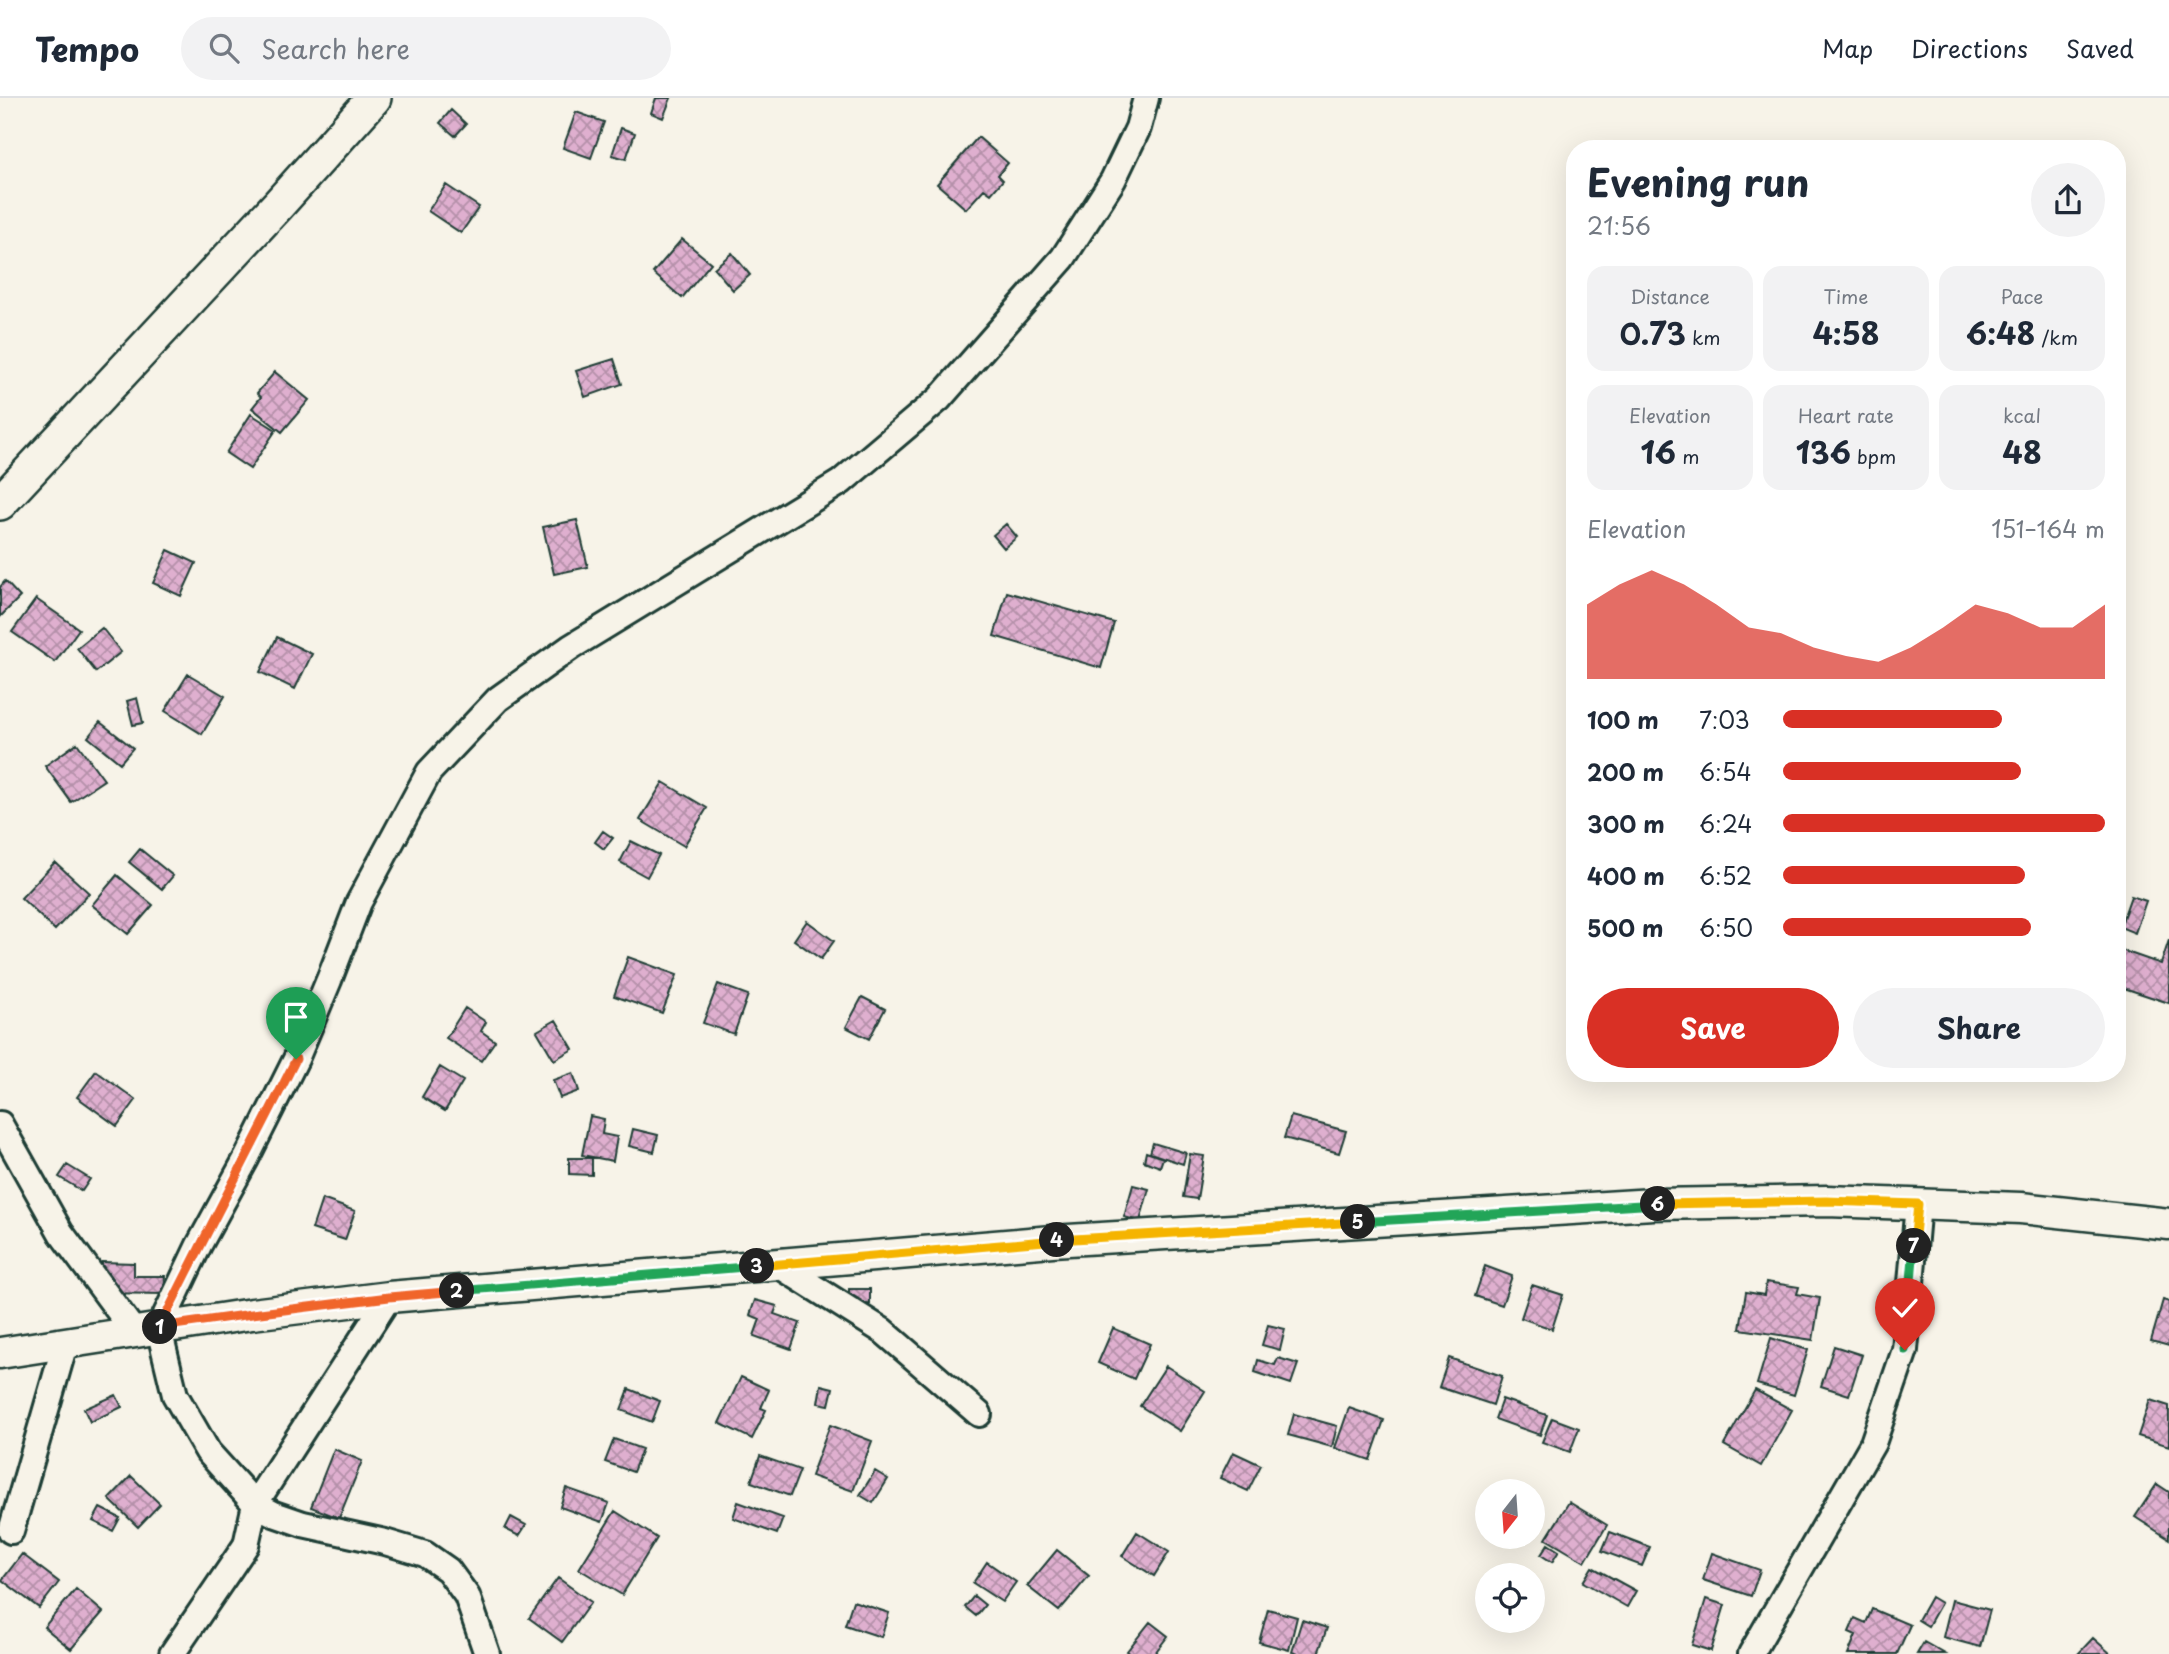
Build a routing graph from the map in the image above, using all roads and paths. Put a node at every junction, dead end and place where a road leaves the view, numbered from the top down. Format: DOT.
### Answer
graph roads {
  1 [pos="374,98"];
  2 [pos="1146,98"];
  3 [pos="0,503"];
  4 [pos="0,1124"];
  5 [pos="1918,1204"];
  6 [pos="2169,1224"];
  7 [pos="777,1264"];
  8 [pos="389,1297"];
  9 [pos="147,1331"];
  10 [pos="65,1344"];
  11 [pos="0,1353"];
  12 [pos="979,1414"];
  13 [pos="255,1504"];
  14 [pos="11,1531"];
  15 [pos="172,1654"];
  16 [pos="487,1654"];
  17 [pos="1751,1654"];
  1 -- 3 [label="main road"];
  2 -- 9 [label="street"];
  4 -- 9 [label="street"];
  5 -- 6 [label="street"];
  5 -- 7 [label="street"];
  5 -- 17 [label="street"];
  7 -- 8 [label="street"];
  7 -- 12 [label="street"];
  8 -- 9 [label="street"];
  8 -- 13 [label="street"];
  9 -- 10 [label="street"];
  9 -- 13 [label="street"];
  10 -- 11 [label="street"];
  10 -- 14 [label="street"];
  13 -- 15 [label="street"];
  13 -- 16 [label="street"];
}
